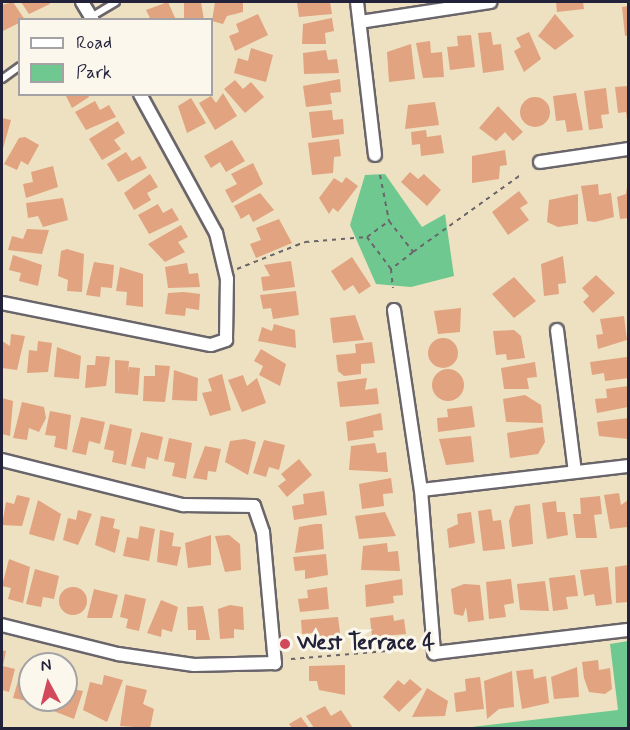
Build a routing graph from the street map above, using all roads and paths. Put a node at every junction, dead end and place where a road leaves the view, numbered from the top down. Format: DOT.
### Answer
graph roads {
  1 [pos="82,2"];
  2 [pos="117,2"];
  3 [pos="357,2"];
  4 [pos="490,2"];
  5 [pos="90,18"];
  6 [pos="93,18"];
  7 [pos="360,22"];
  8 [pos="18,67"];
  9 [pos="2,79"];
  10 [pos="141,96"];
  11 [pos="628,149"];
  12 [pos="375,155"];
  13 [pos="540,162"];
  14 [pos="522,174"];
  15 [pos="380,175"];
  16 [pos="389,221"];
  17 [pos="367,237"];
  18 [pos="413,252"];
  19 [pos="391,269"];
  20 [pos="234,271"];
  21 [pos="393,288"];
  22 [pos="2,303"];
  23 [pos="394,310"];
  24 [pos="557,330"];
  25 [pos="2,460"];
  26 [pos="628,466"];
  27 [pos="574,472"];
  28 [pos="421,490"];
  29 [pos="2,625"];
  30 [pos="628,630"];
  31 [pos="412,649"];
  32 [pos="291,659"];
  1 -- 5 [label="street"];
  2 -- 6 [label="lane"];
  3 -- 7 [label="street"];
  4 -- 7 [label="street"];
  7 -- 12 [label="street"];
  8 -- 9 [label="lane"];
  10 -- 22 [label="street"];
  11 -- 13 [label="street"];
  14 -- 18 [label="path"];
  15 -- 16 [label="path"];
  16 -- 17 [label="path"];
  16 -- 18 [label="path"];
  17 -- 19 [label="path"];
  17 -- 20 [label="path"];
  18 -- 19 [label="path"];
  19 -- 21 [label="path"];
  23 -- 28 [label="street"];
  24 -- 27 [label="street"];
  25 -- 29 [label="street"];
  26 -- 27 [label="street"];
  27 -- 28 [label="street"];
  28 -- 30 [label="street"];
  31 -- 32 [label="path"];
}
